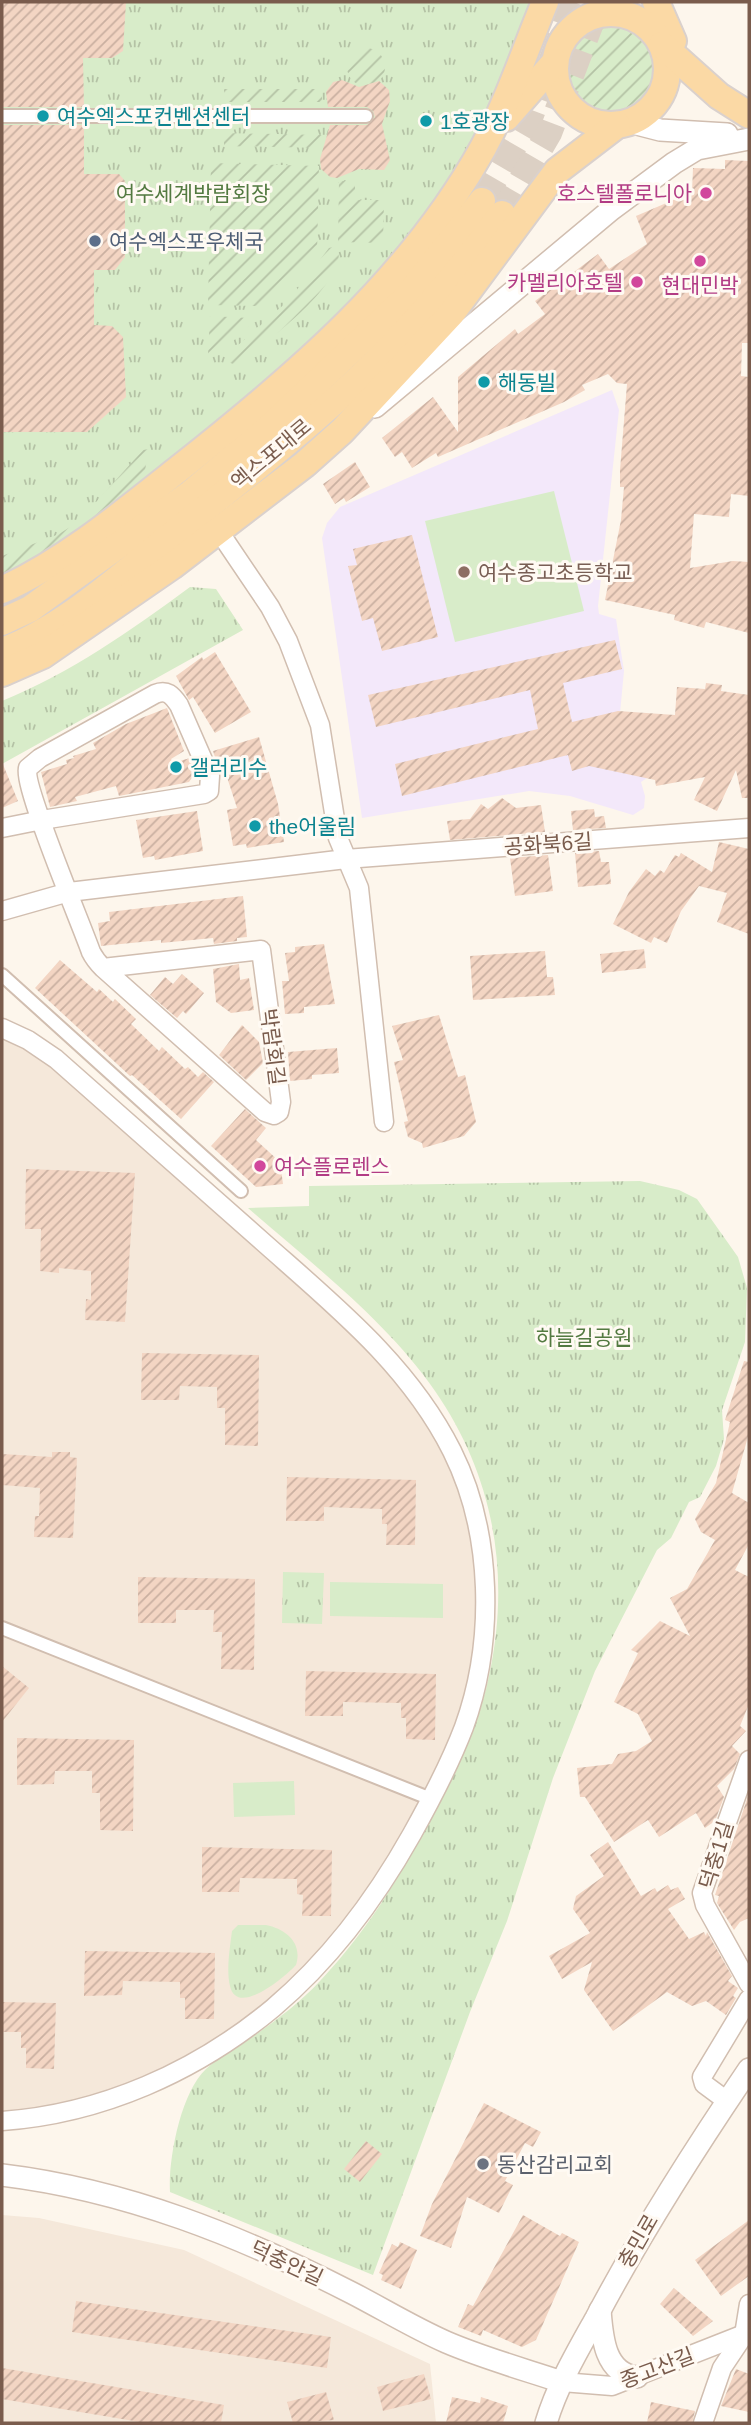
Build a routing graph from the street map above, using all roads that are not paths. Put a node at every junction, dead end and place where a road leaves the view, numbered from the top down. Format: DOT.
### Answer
graph roads {
  1 [pos="545,2"];
  2 [pos="560,2"];
  3 [pos="648,8"];
  4 [pos="662,45"];
  5 [pos="556,56"];
  6 [pos="696,74"];
  7 [pos="749,115"];
  8 [pos="2,116"];
  9 [pos="366,116"];
  10 [pos="623,124"];
  11 [pos="749,137"];
  12 [pos="484,146"];
  13 [pos="342,431"];
  14 [pos="218,530"];
  15 [pos="2,590"];
  16 [pos="2,622"];
  17 [pos="2,651"];
  18 [pos="2,673"];
  19 [pos="42,820"];
  20 [pos="2,828"];
  21 [pos="749,828"];
  22 [pos="346,859"];
  23 [pos="69,892"];
  24 [pos="2,911"];
  25 [pos="103,968"];
  26 [pos="2,975"];
  27 [pos="2,1028"];
  28 [pos="384,1122"];
  29 [pos="242,1191"];
  30 [pos="2,1628"];
  31 [pos="749,1760"];
  32 [pos="431,1799"];
  33 [pos="749,1984"];
  34 [pos="749,1999"];
  35 [pos="749,2069"];
  36 [pos="727,2101"];
  37 [pos="2,2121"];
  38 [pos="2,2175"];
  39 [pos="749,2304"];
  40 [pos="600,2310"];
  41 [pos="746,2333"];
  42 [pos="637,2377"];
  43 [pos="562,2382"];
  44 [pos="546,2423"];
  45 [pos="704,2423"];
  1 -- 12 [label="main road"];
  2 -- 5 [label="main road"];
  3 -- 4 [label="main road"];
  3 -- 5 [label="main road"];
  3 -- 6 [label="main road"];
  4 -- 6 [label="main road"];
  4 -- 10 [label="main road"];
  5 -- 10 [label="main road"];
  5 -- 12 [label="main road"];
  6 -- 7 [label="main road"];
  8 -- 9 [label="street"];
  10 -- 11 [label="street"];
  10 -- 13 [label="main road"];
  11 -- 13 [label="street"];
  12 -- 15 [label="main road"];
  13 -- 14 [label="main road"];
  14 -- 18 [label="main road"];
  14 -- 22 [label="street"];
  16 -- 17 [label="main road, 엑스포대로"];
  19 -- 19 [label="street, 박람회길"];
  19 -- 20 [label="street, 박람회길"];
  19 -- 23 [label="street, 박람회길"];
  21 -- 22 [label="street, 공화북6길"];
  22 -- 23 [label="street"];
  22 -- 28 [label="street"];
  23 -- 24 [label="street"];
  23 -- 25 [label="street, 박람회길"];
  25 -- 25 [label="street, 박람회길"];
  26 -- 29 [label="street"];
  27 -- 32 [label="street"];
  30 -- 32 [label="street"];
  31 -- 33 [label="street, 덕충1길"];
  32 -- 37 [label="street"];
  34 -- 36 [label="street"];
  35 -- 36 [label="street, 충민로"];
  36 -- 40 [label="street, 충민로"];
  38 -- 43 [label="street, 덕충안길"];
  39 -- 41 [label="street"];
  40 -- 42 [label="street"];
  40 -- 43 [label="street, 충민로"];
  41 -- 42 [label="street, 종고산길"];
  41 -- 45 [label="street"];
  42 -- 43 [label="street, 종고산길"];
  43 -- 44 [label="street, 충민로"];
}
